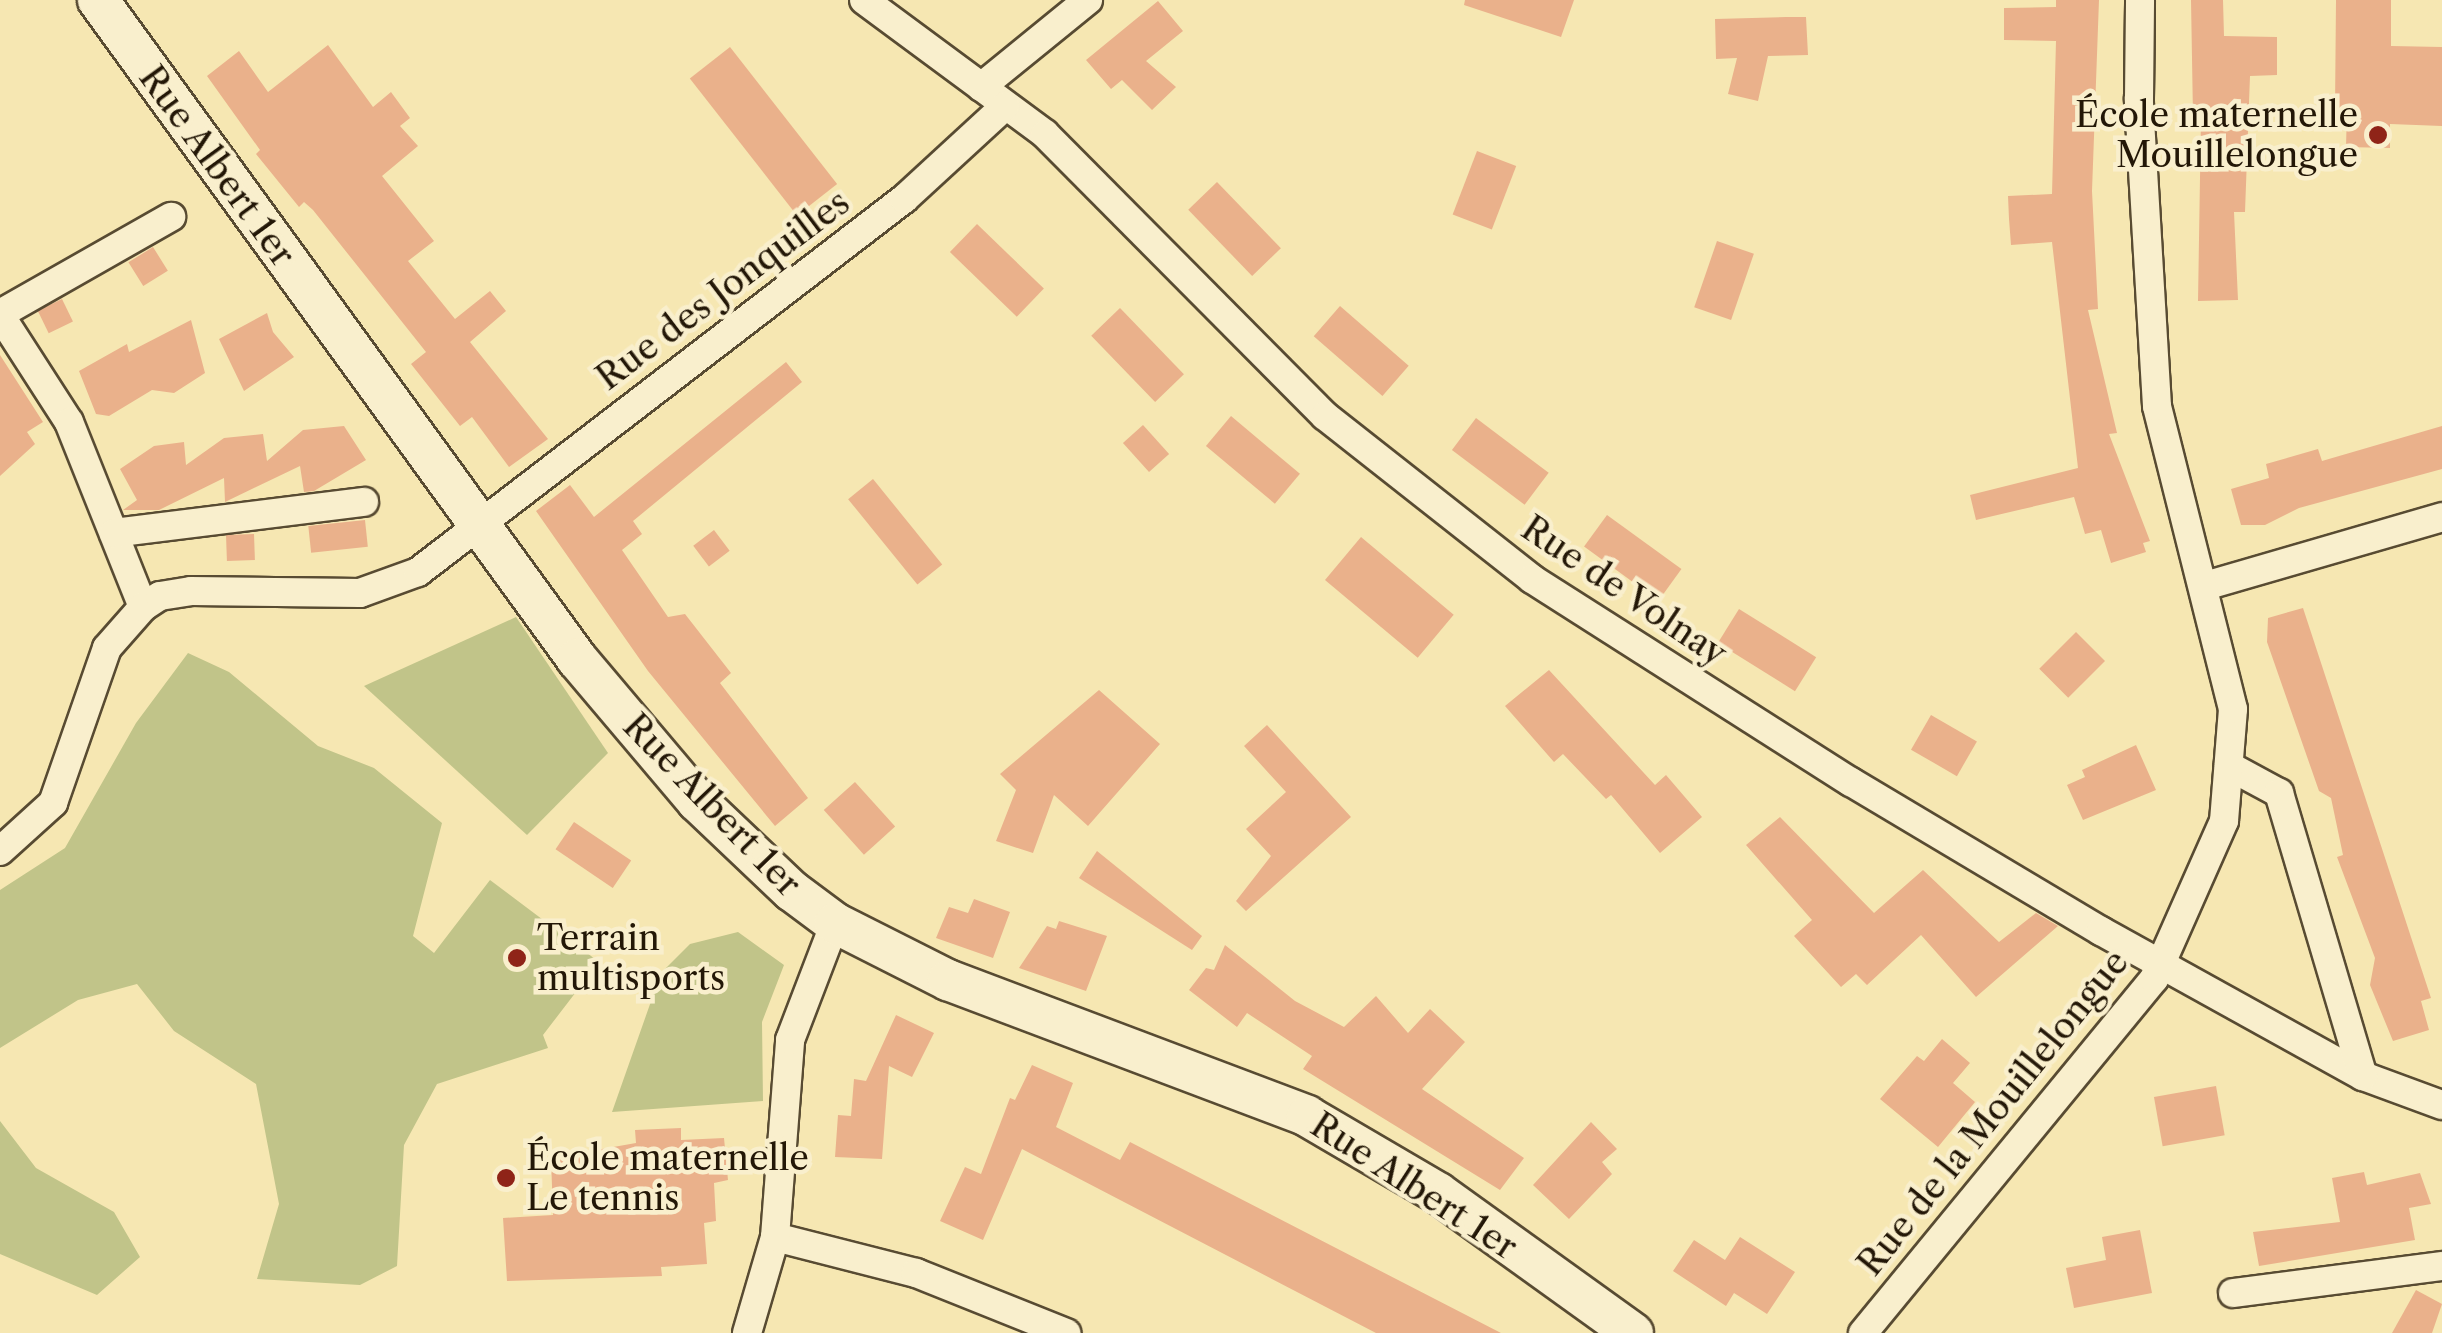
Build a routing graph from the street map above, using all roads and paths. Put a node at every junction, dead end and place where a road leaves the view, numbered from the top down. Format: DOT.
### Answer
graph roads {
  1 [pos="98,0"];
  2 [pos="1088,0"];
  3 [pos="2140,0"];
  4 [pos="870,2"];
  5 [pos="981,87"];
  6 [pos="1005,106"];
  7 [pos="171,217"];
  8 [pos="0,314"];
  9 [pos="364,502"];
  10 [pos="2442,517"];
  11 [pos="477,524"];
  12 [pos="114,533"];
  13 [pos="2205,586"];
  14 [pos="143,608"];
  15 [pos="2228,766"];
  16 [pos="0,851"];
  17 [pos="835,922"];
  18 [pos="2162,964"];
  19 [pos="2363,1076"];
  20 [pos="2442,1106"];
  21 [pos="775,1237"];
  22 [pos="2442,1266"];
  23 [pos="2233,1293"];
  24 [pos="747,1333"];
  25 [pos="1066,1333"];
  26 [pos="1633,1333"];
  27 [pos="1862,1333"];
  1 -- 11 [label="main road, Rue Albert 1er"];
  2 -- 5 [label="street"];
  3 -- 13 [label="street, Rue de la Mouillelongue"];
  4 -- 5 [label="street, Rue de Volnay"];
  5 -- 6 [label="street, Rue de Volnay"];
  6 -- 11 [label="street, Rue des Jonquilles"];
  6 -- 18 [label="street, Rue de Volnay"];
  7 -- 8 [label="street"];
  8 -- 12 [label="street"];
  9 -- 12 [label="street"];
  10 -- 13 [label="street"];
  11 -- 14 [label="street, Rue des Jonquilles"];
  11 -- 17 [label="main road, Rue Albert 1er"];
  12 -- 14 [label="street"];
  13 -- 15 [label="street, Rue de la Mouillelongue"];
  14 -- 16 [label="street"];
  15 -- 18 [label="street, Rue de la Mouillelongue"];
  15 -- 19 [label="street"];
  17 -- 21 [label="street"];
  17 -- 26 [label="main road, Rue Albert 1er"];
  18 -- 19 [label="street, Rue de Volnay"];
  18 -- 27 [label="street, Rue de la Mouillelongue"];
  19 -- 20 [label="street, Rue de Volnay"];
  21 -- 24 [label="street"];
  21 -- 25 [label="street"];
  22 -- 23 [label="street"];
}
